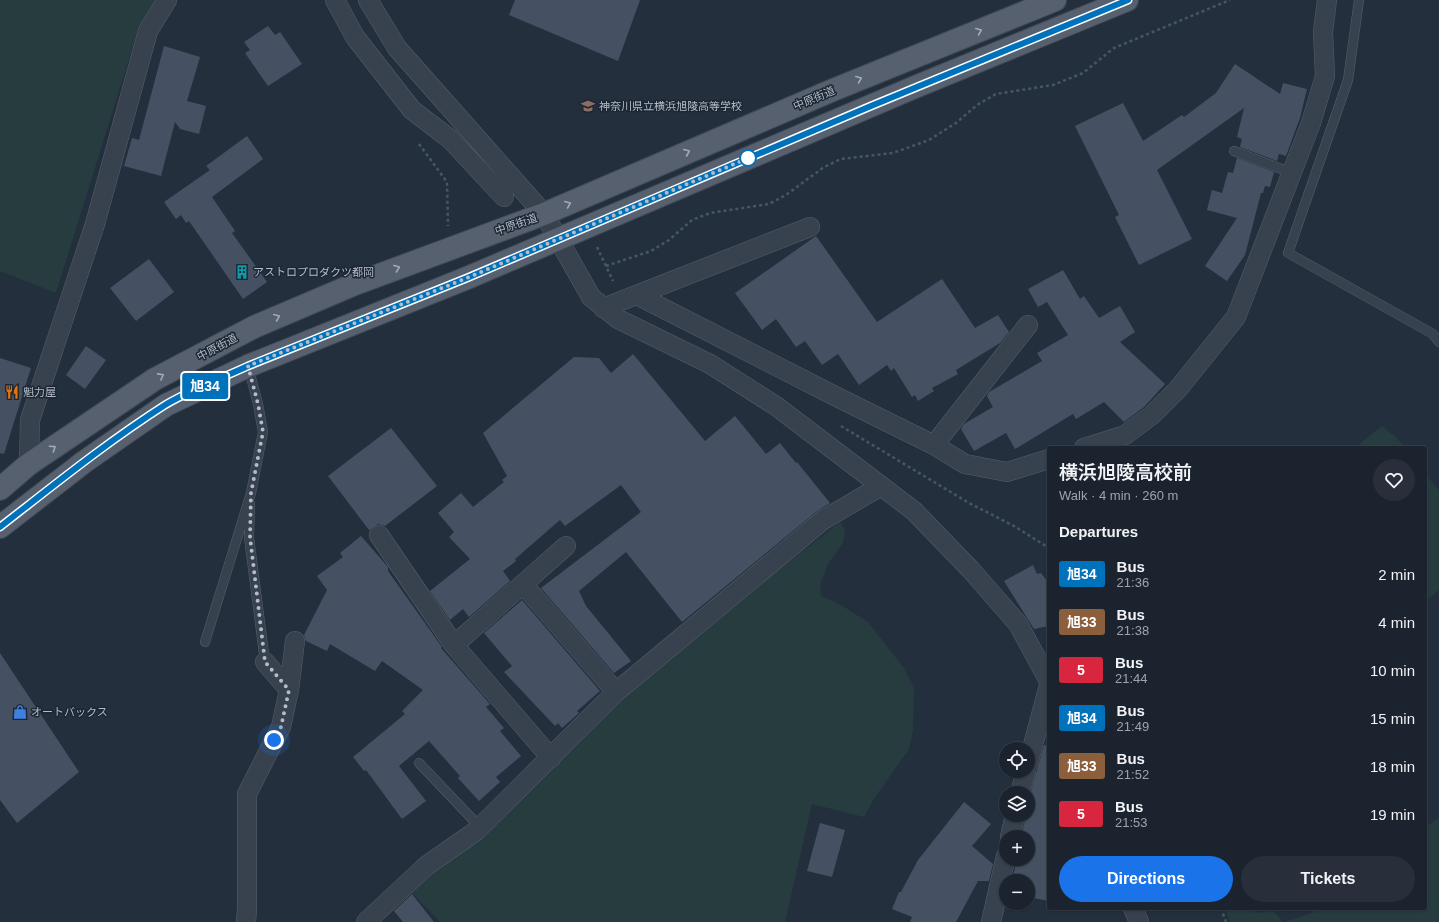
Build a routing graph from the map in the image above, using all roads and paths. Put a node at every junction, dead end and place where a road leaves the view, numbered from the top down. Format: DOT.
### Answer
graph roads {
  1 [pos="167,0"];
  2 [pos="335,0"];
  3 [pos="368,0"];
  4 [pos="1055,0"];
  5 [pos="1128,0"];
  6 [pos="1230,0"];
  7 [pos="1327,0"];
  8 [pos="1359,0"];
  9 [pos="1234,151"];
  10 [pos="1292,173"];
  11 [pos="504,197"];
  12 [pos="544,214"];
  13 [pos="588,226"];
  14 [pos="810,227"];
  15 [pos="551,242"];
  16 [pos="606,266"];
  17 [pos="630,298"];
  18 [pos="603,308"];
  19 [pos="1028,325"];
  20 [pos="1439,342"];
  21 [pos="248,366"];
  22 [pos="934,445"];
  23 [pos="1090,446"];
  24 [pos="1047,460"];
  25 [pos="29,464"];
  26 [pos="881,486"];
  27 [pos="0,489"];
  28 [pos="251,493"];
  29 [pos="0,527"];
  30 [pos="379,535"];
  31 [pos="566,546"];
  32 [pos="523,584"];
  33 [pos="295,641"];
  34 [pos="205,642"];
  35 [pos="454,645"];
  36 [pos="265,662"];
  37 [pos="1047,677"];
  38 [pos="289,690"];
  39 [pos="616,692"];
  40 [pos="1047,693"];
  41 [pos="1034,742"];
  42 [pos="551,758"];
  43 [pos="419,763"];
  44 [pos="480,827"];
  45 [pos="1004,866"];
  46 [pos="1134,910"];
  47 [pos="1222,910"];
  48 [pos="246,922"];
  49 [pos="366,922"];
  50 [pos="991,922"];
  51 [pos="1139,922"];
  52 [pos="1226,922"];
  1 -- 25 [label="street"];
  2 -- 11 [label="street"];
  3 -- 12 [label="street"];
  12 -- 4 [label="main road, 中原街道, one-way"];
  5 -- 13 [label="main road"];
  6 -- 16 [label="path"];
  7 -- 10 [label="street"];
  8 -- 20 [label="lane"];
  9 -- 10 [label="lane"];
  10 -- 23 [label="street"];
  12 -- 15 [label="street"];
  25 -- 12 [label="main road, 中原街道, one-way"];
  13 -- 15 [label="main road"];
  13 -- 16 [label="path"];
  14 -- 17 [label="street"];
  15 -- 18 [label="street"];
  15 -- 21 [label="main road"];
  16 -- 17 [label="path"];
  17 -- 18 [label="street"];
  17 -- 22 [label="street"];
  18 -- 26 [label="street"];
  19 -- 22 [label="street"];
  21 -- 28 [label="lane"];
  21 -- 29 [label="main road"];
  22 -- 24 [label="street"];
  25 -- 27 [label="main road, 中原街道"];
  26 -- 37 [label="street"];
  26 -- 39 [label="street"];
  28 -- 34 [label="lane"];
  28 -- 36 [label="lane"];
  30 -- 35 [label="street"];
  31 -- 32 [label="street"];
  32 -- 35 [label="street"];
  32 -- 39 [label="street"];
  33 -- 38 [label="street"];
  35 -- 42 [label="street"];
  36 -- 38 [label="street"];
  38 -- 48 [label="street"];
  39 -- 42 [label="street"];
  40 -- 41 [label="street"];
  42 -- 44 [label="street"];
  43 -- 44 [label="lane"];
  44 -- 49 [label="street"];
  45 -- 50 [label="street"];
  46 -- 51 [label="street"];
  47 -- 52 [label="path"];
}
